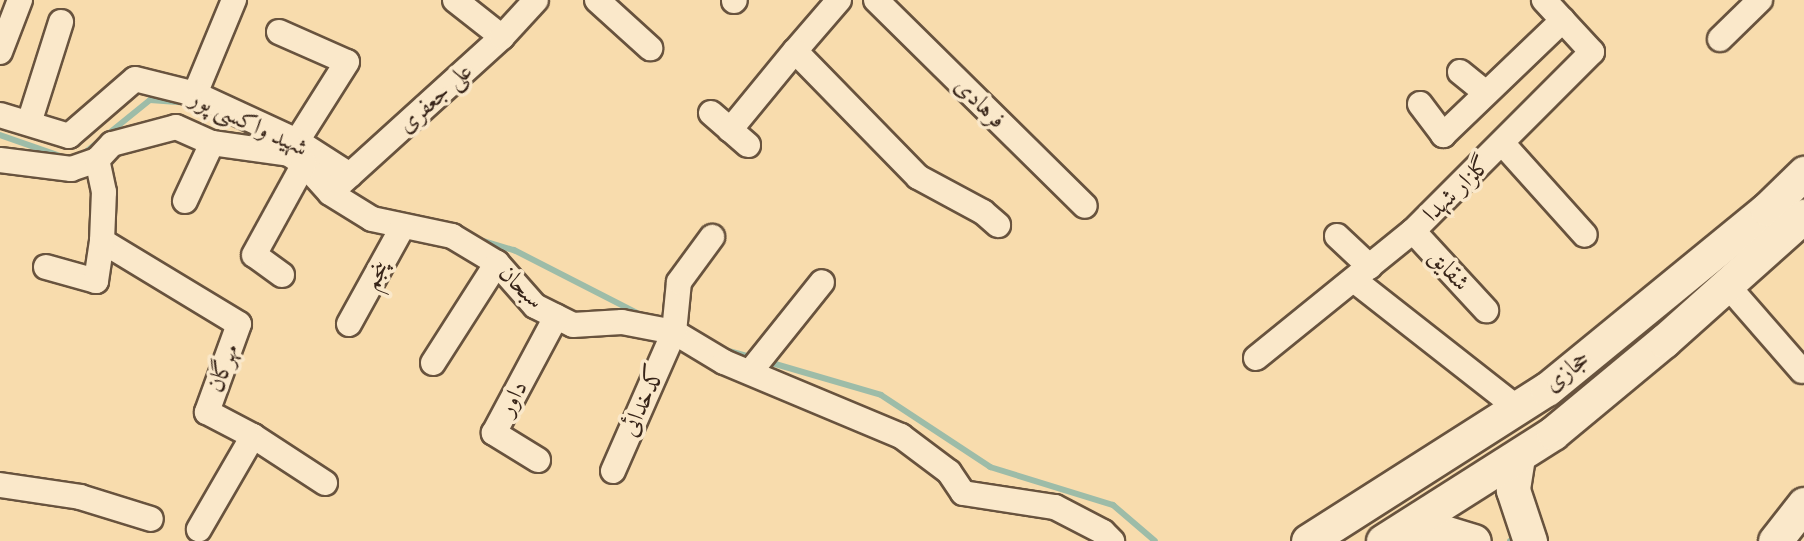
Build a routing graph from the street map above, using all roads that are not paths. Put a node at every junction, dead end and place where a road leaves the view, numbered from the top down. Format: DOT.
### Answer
graph roads {
  1 [pos="20,0"];
  2 [pos="234,0"];
  3 [pos="455,0"];
  4 [pos="536,0"];
  5 [pos="597,0"];
  6 [pos="839,0"];
  7 [pos="876,0"];
  8 [pos="1544,0"];
  9 [pos="1760,0"];
  10 [pos="1563,20"];
  11 [pos="61,22"];
  12 [pos="279,32"];
  13 [pos="502,37"];
  14 [pos="1720,39"];
  15 [pos="650,48"];
  16 [pos="795,51"];
  17 [pos="0,52"];
  18 [pos="1460,72"];
  19 [pos="1486,93"];
  20 [pos="195,94"];
  21 [pos="1420,104"];
  22 [pos="711,113"];
  23 [pos="0,115"];
  24 [pos="29,123"];
  25 [pos="212,144"];
  26 [pos="1503,144"];
  27 [pos="301,153"];
  28 [pos="0,160"];
  29 [pos="97,160"];
  30 [pos="1804,173"];
  31 [pos="350,175"];
  32 [pos="330,193"];
  33 [pos="185,201"];
  34 [pos="1085,206"];
  35 [pos="1802,221"];
  36 [pos="998,225"];
  37 [pos="404,226"];
  38 [pos="1413,231"];
  39 [pos="1585,235"];
  40 [pos="1337,236"];
  41 [pos="712,237"];
  42 [pos="102,241"];
  43 [pos="497,263"];
  44 [pos="46,267"];
  45 [pos="1362,274"];
  46 [pos="282,275"];
  47 [pos="822,282"];
  48 [pos="1727,285"];
  49 [pos="1486,310"];
  50 [pos="556,317"];
  51 [pos="349,324"];
  52 [pos="674,332"];
  53 [pos="1256,358"];
  54 [pos="433,363"];
  55 [pos="1802,371"];
  56 [pos="750,373"];
  57 [pos="1516,407"];
  58 [pos="253,436"];
  59 [pos="1518,457"];
  60 [pos="538,460"];
  61 [pos="613,471"];
  62 [pos="325,484"];
  63 [pos="0,485"];
  64 [pos="1804,504"];
  65 [pos="151,519"];
  66 [pos="199,529"];
  67 [pos="1389,538"];
  68 [pos="1112,541"];
  69 [pos="1308,541"];
  70 [pos="1474,541"];
  71 [pos="1530,541"];
  72 [pos="1775,541"];
  1 -- 17 [label="street"];
  2 -- 20 [label="street"];
  3 -- 13 [label="street"];
  4 -- 13 [label="street, علی جعفری"];
  5 -- 15 [label="street"];
  6 -- 16 [label="street"];
  7 -- 34 [label="street, فرهادی"];
  8 -- 10 [label="street, گلزار شهدا"];
  9 -- 14 [label="street"];
  10 -- 19 [label="street"];
  10 -- 26 [label="street, گلزار شهدا"];
  11 -- 24 [label="street"];
  12 -- 27 [label="street"];
  13 -- 31 [label="street, علی جعفری"];
  16 -- 22 [label="street"];
  16 -- 36 [label="street"];
  18 -- 19 [label="street"];
  19 -- 21 [label="street"];
  20 -- 24 [label="street, شهید واکسی پور"];
  20 -- 27 [label="street, شهید واکسی پور"];
  23 -- 24 [label="street, شهید واکسی پور"];
  25 -- 27 [label="street, سبحان"];
  25 -- 29 [label="street, سبحان"];
  25 -- 33 [label="street"];
  26 -- 38 [label="street, گلزار شهدا"];
  26 -- 39 [label="street"];
  27 -- 31 [label="street, شهید واکسی پور"];
  27 -- 32 [label="street, سبحان"];
  27 -- 46 [label="street"];
  28 -- 29 [label="street, سبحان"];
  29 -- 42 [label="street"];
  30 -- 57 [label="main road, حجازی"];
  31 -- 32 [label="street, علی جعفری"];
  32 -- 37 [label="street, سبحان"];
  35 -- 48 [label="main road, حجازی"];
  37 -- 43 [label="street, سبحان"];
  37 -- 51 [label="street, پنجم"];
  38 -- 45 [label="street, گلزار شهدا"];
  38 -- 49 [label="street, شقایق"];
  40 -- 45 [label="street"];
  41 -- 52 [label="street, کدخدائی"];
  42 -- 44 [label="street"];
  42 -- 58 [label="street, مهرگان"];
  43 -- 50 [label="street, سبحان"];
  43 -- 54 [label="street"];
  45 -- 53 [label="street, گلزار شهدا"];
  45 -- 57 [label="street"];
  47 -- 56 [label="street"];
  48 -- 55 [label="street"];
  48 -- 59 [label="main road, حجازی"];
  50 -- 52 [label="street, سبحان"];
  50 -- 60 [label="street, داور"];
  52 -- 56 [label="street, سبحان"];
  52 -- 61 [label="street, کدخدائی"];
  56 -- 68 [label="street, سبحان"];
  57 -- 69 [label="main road, حجازی"];
  58 -- 62 [label="street"];
  58 -- 66 [label="street"];
  59 -- 67 [label="main road, حجازی"];
  59 -- 71 [label="main road"];
  63 -- 65 [label="street"];
  64 -- 72 [label="main road"];
  67 -- 70 [label="main road"];
}
